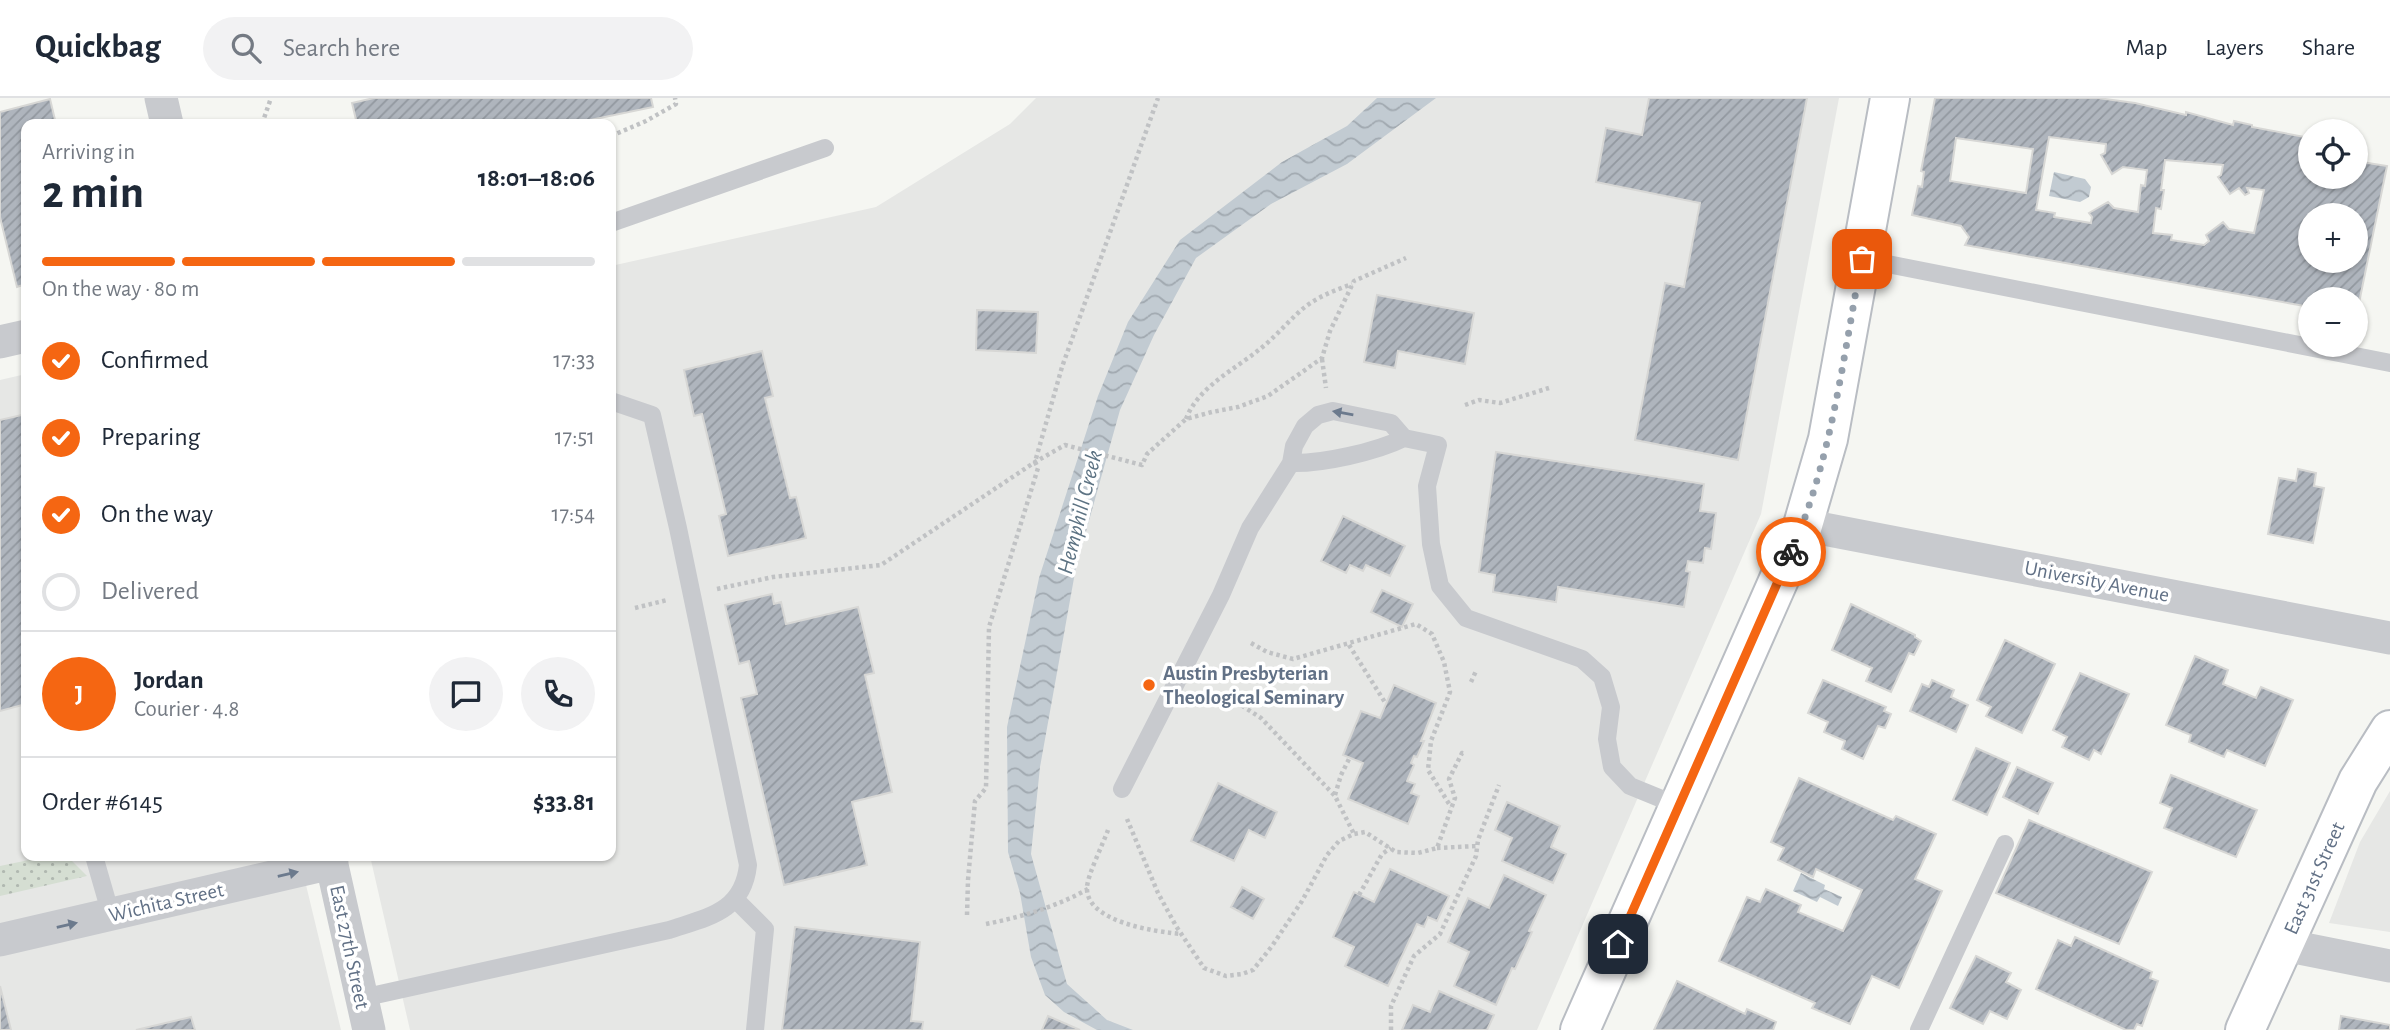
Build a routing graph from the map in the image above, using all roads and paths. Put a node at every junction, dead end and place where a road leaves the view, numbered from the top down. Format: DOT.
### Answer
graph roads {
  1 [pos="161,98"];
  2 [pos="271,98"];
  3 [pos="675,98"];
  4 [pos="1158,98"];
  5 [pos="1890,98"];
  6 [pos="166,119"];
  7 [pos="264,119"];
  8 [pos="616,134"];
  9 [pos="825,148"];
  10 [pos="616,221"];
  11 [pos="1406,258"];
  12 [pos="1862,259"];
  13 [pos="1353,284"];
  14 [pos="21,337"];
  15 [pos="0,342"];
  16 [pos="2390,363"];
  17 [pos="1549,388"];
  18 [pos="616,403"];
  19 [pos="1465,405"];
  20 [pos="1186,419"];
  21 [pos="1404,438"];
  22 [pos="1035,462"];
  23 [pos="1290,463"];
  24 [pos="1803,525"];
  25 [pos="708,591"];
  26 [pos="2390,637"];
  27 [pos="1251,643"];
  28 [pos="1349,645"];
  29 [pos="1476,671"];
  30 [pos="1471,682"];
  31 [pos="1224,694"];
  32 [pos="1386,704"];
  33 [pos="2390,730"];
  34 [pos="1466,754"];
  35 [pos="1350,757"];
  36 [pos="1499,785"];
  37 [pos="1122,789"];
  38 [pos="1335,796"];
  39 [pos="1679,806"];
  40 [pos="1451,807"];
  41 [pos="1127,819"];
  42 [pos="1108,830"];
  43 [pos="1354,834"];
  44 [pos="2005,844"];
  45 [pos="1477,846"];
  46 [pos="1391,848"];
  47 [pos="1437,848"];
  48 [pos="95,861"];
  49 [pos="323,861"];
  50 [pos="331,861"];
  51 [pos="1088,889"];
  52 [pos="1359,895"];
  53 [pos="736,900"];
  54 [pos="111,915"];
  55 [pos="967,915"];
  56 [pos="986,923"];
  57 [pos="1182,934"];
  58 [pos="0,940"];
  59 [pos="2284,945"];
  60 [pos="2390,966"];
  61 [pos="362,998"];
  62 [pos="369,1030"];
  63 [pos="755,1030"];
  64 [pos="1391,1030"];
  65 [pos="1580,1030"];
  66 [pos="1919,1030"];
  67 [pos="2245,1030"];
  1 -- 6 [label="street"];
  2 -- 7 [label="path"];
  3 -- 8 [label="path"];
  4 -- 22 [label="path"];
  5 -- 12 [label="street"];
  9 -- 10 [label="lane"];
  11 -- 13 [label="path"];
  12 -- 16 [label="lane"];
  12 -- 24 [label="street"];
  13 -- 20 [label="path"];
  13 -- 20 [label="path"];
  14 -- 15 [label="street"];
  17 -- 19 [label="path"];
  18 -- 53 [label="lane"];
  20 -- 22 [label="path"];
  21 -- 23 [label="lane"];
  21 -- 23 [label="lane, one-way"];
  21 -- 39 [label="lane"];
  22 -- 25 [label="path"];
  22 -- 55 [label="path"];
  23 -- 37 [label="lane"];
  24 -- 26 [label="street, University Avenue"];
  24 -- 39 [label="street"];
  27 -- 28 [label="path"];
  28 -- 32 [label="path"];
  28 -- 40 [label="path"];
  29 -- 30 [label="path"];
  31 -- 38 [label="path"];
  33 -- 59 [label="street, East 31st Street"];
  34 -- 40 [label="path"];
  35 -- 38 [label="path"];
  36 -- 45 [label="path"];
  38 -- 43 [label="path"];
  39 -- 65 [label="street"];
  40 -- 47 [label="path"];
  41 -- 57 [label="path"];
  42 -- 51 [label="path"];
  43 -- 46 [label="path"];
  43 -- 57 [label="path"];
  44 -- 66 [label="lane"];
  45 -- 47 [label="path"];
  45 -- 64 [label="path"];
  46 -- 47 [label="path"];
  46 -- 52 [label="path"];
  48 -- 54 [label="lane"];
  54 -- 49 [label="street, Wichita Street, one-way"];
  50 -- 61 [label="street, East 27th Street"];
  51 -- 56 [label="path"];
  51 -- 57 [label="path"];
  53 -- 61 [label="lane"];
  53 -- 63 [label="lane"];
  58 -- 54 [label="street, Wichita Street, one-way"];
  59 -- 60 [label="street"];
  59 -- 67 [label="street, East 31st Street"];
  61 -- 62 [label="street, East 27th Street"];
}
